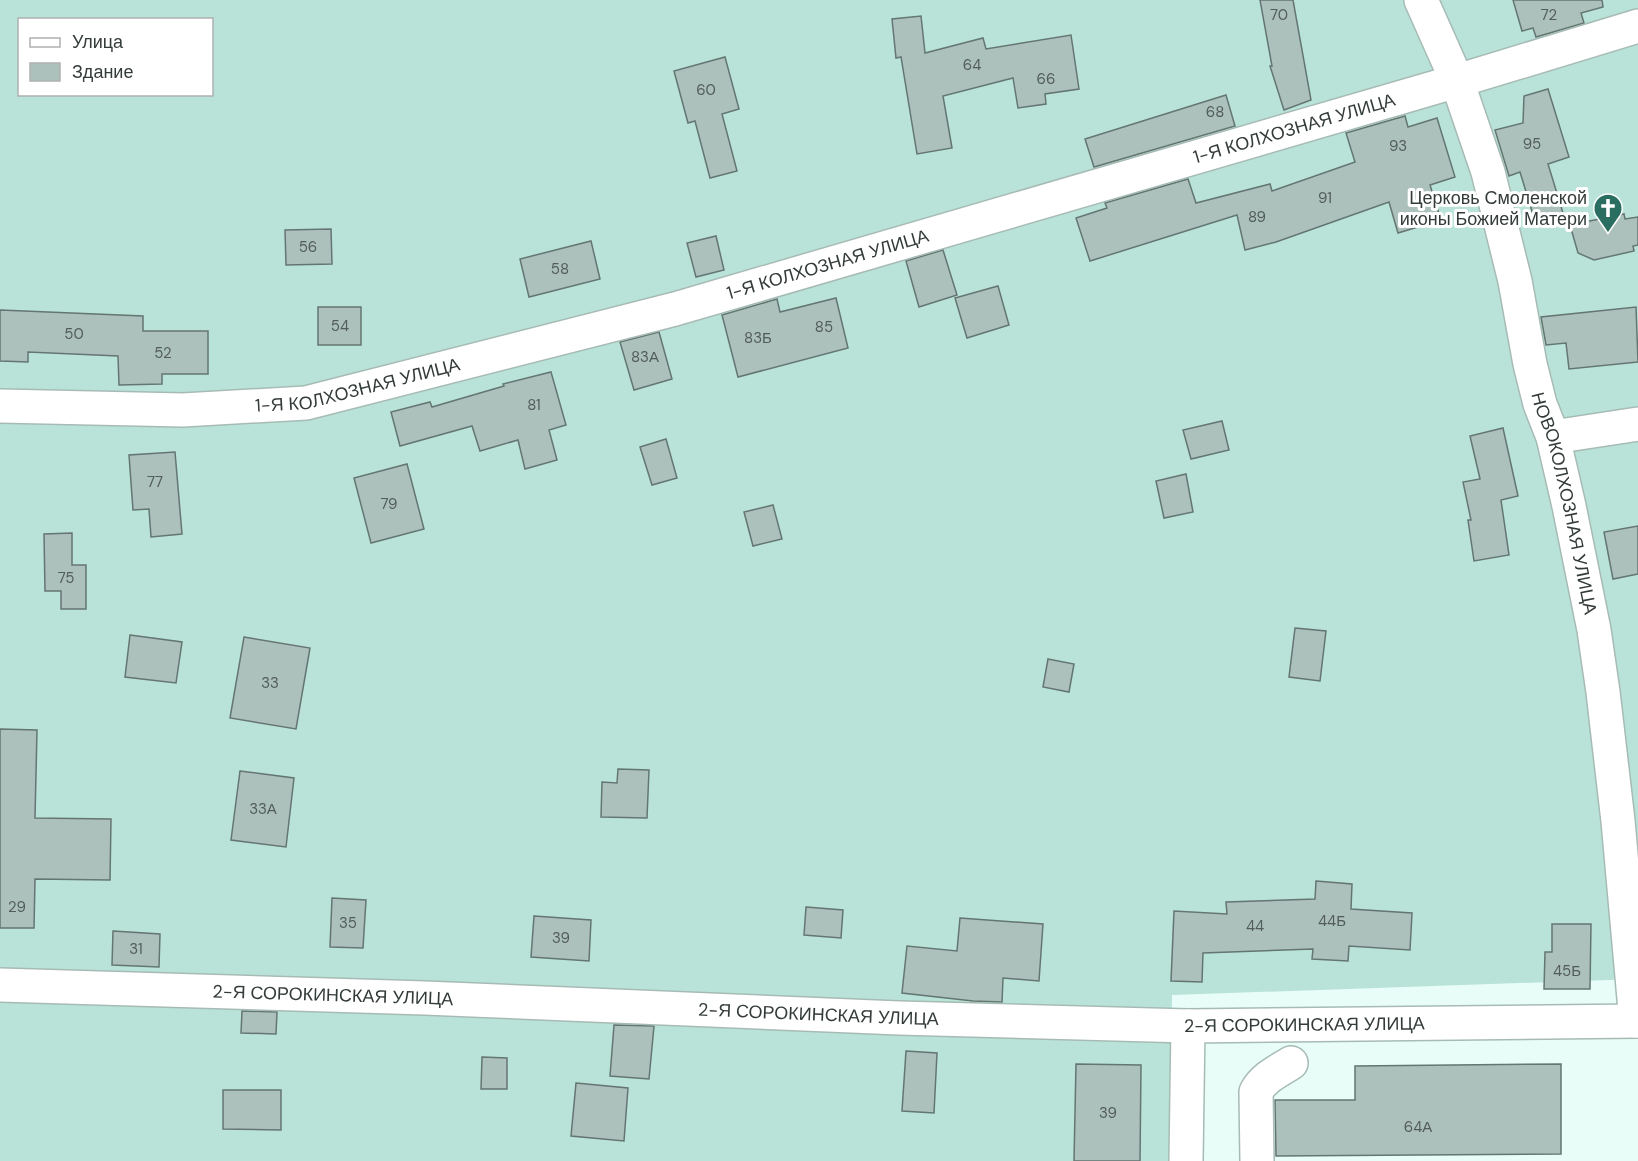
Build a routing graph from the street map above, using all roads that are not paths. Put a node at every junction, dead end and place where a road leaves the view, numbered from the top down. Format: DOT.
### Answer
graph roads {
  1 [pos="1421,0"];
  2 [pos="1638,26"];
  3 [pos="1457,81"];
  4 [pos="0,406"];
  5 [pos="1638,424"];
  6 [pos="1553,437"];
  7 [pos="0,985"];
  8 [pos="1637,1021"];
  9 [pos="1188,1026"];
  10 [pos="1291,1063"];
  11 [pos="1186,1161"];
  12 [pos="1257,1161"];
  1 -- 3 [label="street, НОВОКОЛХОЗНАЯ УЛИЦА"];
  2 -- 3 [label="street, 1-Я КОЛХОЗНАЯ УЛИЦА"];
  3 -- 4 [label="street, 1-Я КОЛХОЗНАЯ УЛИЦА"];
  3 -- 6 [label="street, НОВОКОЛХОЗНАЯ УЛИЦА"];
  5 -- 6 [label="street"];
  6 -- 8 [label="street, НОВОКОЛХОЗНАЯ УЛИЦА"];
  7 -- 9 [label="street, 2-Я СОРОКИНСКАЯ УЛИЦА"];
  8 -- 9 [label="street, 2-Я СОРОКИНСКАЯ УЛИЦА"];
  9 -- 11 [label="street"];
  10 -- 12 [label="street"];
}
